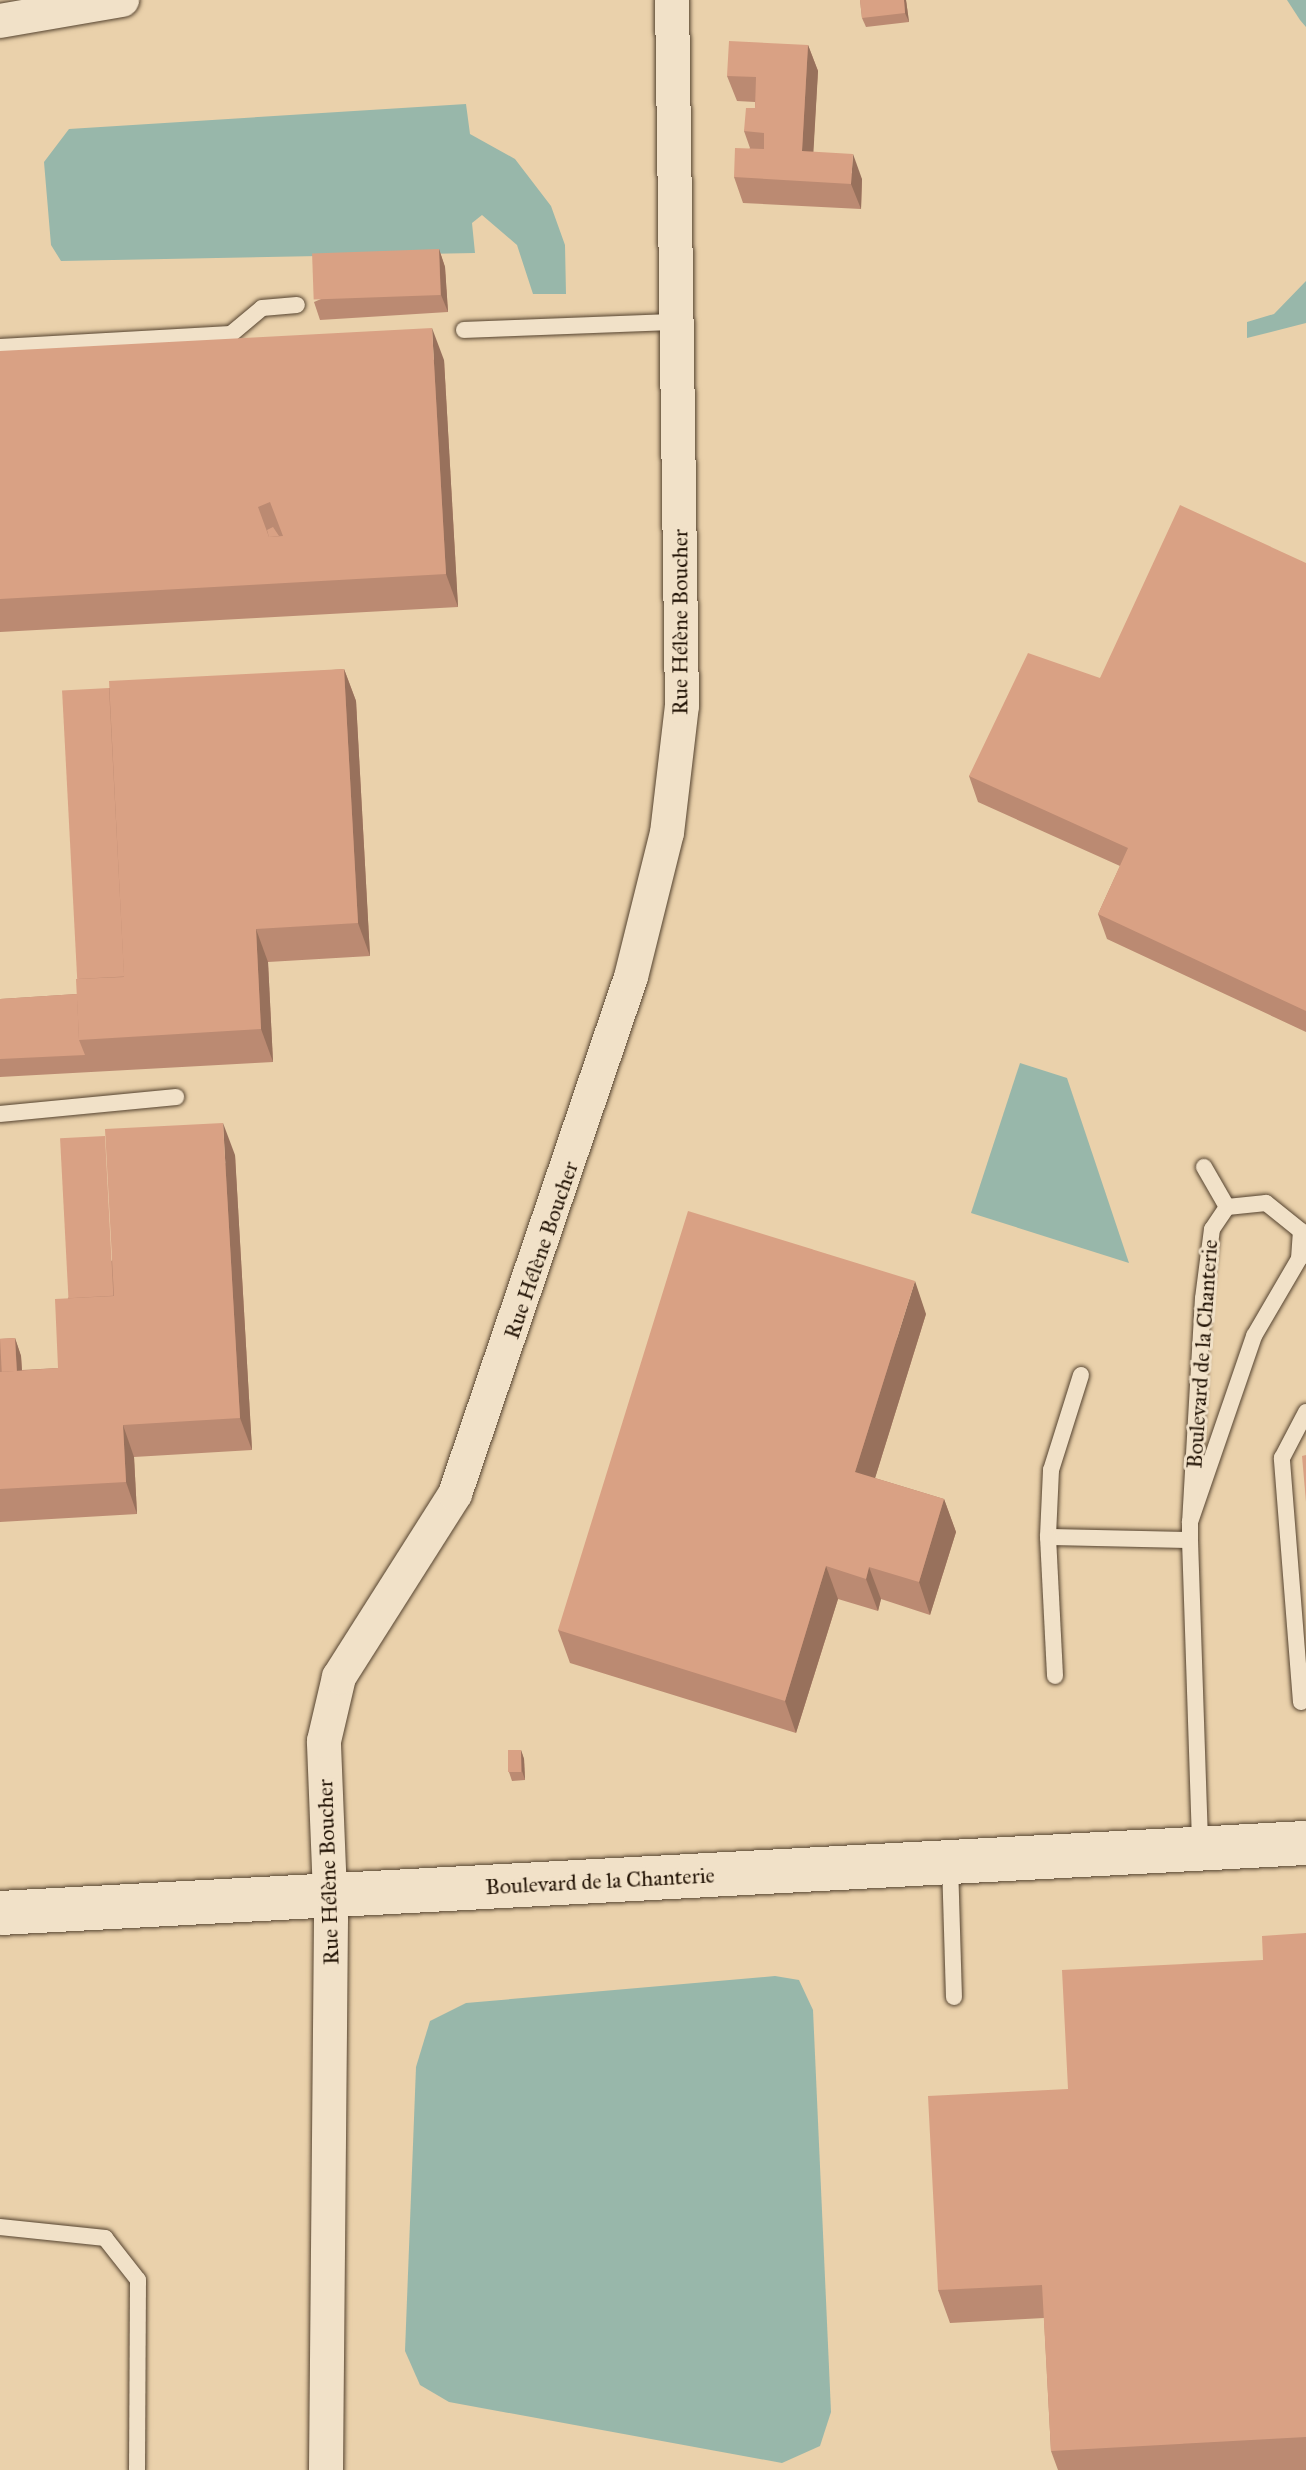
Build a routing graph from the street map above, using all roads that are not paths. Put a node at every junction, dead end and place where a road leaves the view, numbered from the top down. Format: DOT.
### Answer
graph roads {
  1 [pos="122,0"];
  2 [pos="672,0"];
  3 [pos="0,21"];
  4 [pos="297,305"];
  5 [pos="677,322"];
  6 [pos="464,330"];
  7 [pos="0,347"];
  8 [pos="176,1097"];
  9 [pos="0,1114"];
  10 [pos="1204,1167"];
  11 [pos="1227,1207"];
  12 [pos="1304,1230"];
  13 [pos="1081,1375"];
  14 [pos="1306,1412"];
  15 [pos="1190,1522"];
  16 [pos="1048,1537"];
  17 [pos="1190,1540"];
  18 [pos="1055,1676"];
  19 [pos="1301,1702"];
  20 [pos="1306,1843"];
  21 [pos="1200,1849"];
  22 [pos="950,1862"];
  23 [pos="331,1892"];
  24 [pos="0,1913"];
  25 [pos="954,1997"];
  26 [pos="0,2227"];
  27 [pos="137,2470"];
  28 [pos="326,2470"];
  1 -- 3 [label="street"];
  2 -- 5 [label="street, Rue Hélène Boucher"];
  4 -- 7 [label="lane"];
  5 -- 6 [label="lane"];
  5 -- 23 [label="street, Rue Hélène Boucher"];
  8 -- 9 [label="lane"];
  10 -- 11 [label="lane"];
  11 -- 12 [label="lane, Boulevard de la Chanterie"];
  11 -- 15 [label="lane, Boulevard de la Chanterie"];
  12 -- 15 [label="lane, Boulevard de la Chanterie"];
  13 -- 16 [label="lane"];
  14 -- 19 [label="lane"];
  15 -- 17 [label="lane, Boulevard de la Chanterie"];
  16 -- 17 [label="lane"];
  16 -- 18 [label="lane"];
  17 -- 21 [label="lane, Boulevard de la Chanterie"];
  20 -- 21 [label="street, Boulevard de la Chanterie"];
  21 -- 22 [label="street, Boulevard de la Chanterie"];
  22 -- 23 [label="street, Boulevard de la Chanterie"];
  22 -- 25 [label="lane"];
  23 -- 24 [label="street, Boulevard de la Chanterie"];
  23 -- 28 [label="street, Rue Hélène Boucher"];
  26 -- 27 [label="lane"];
}
